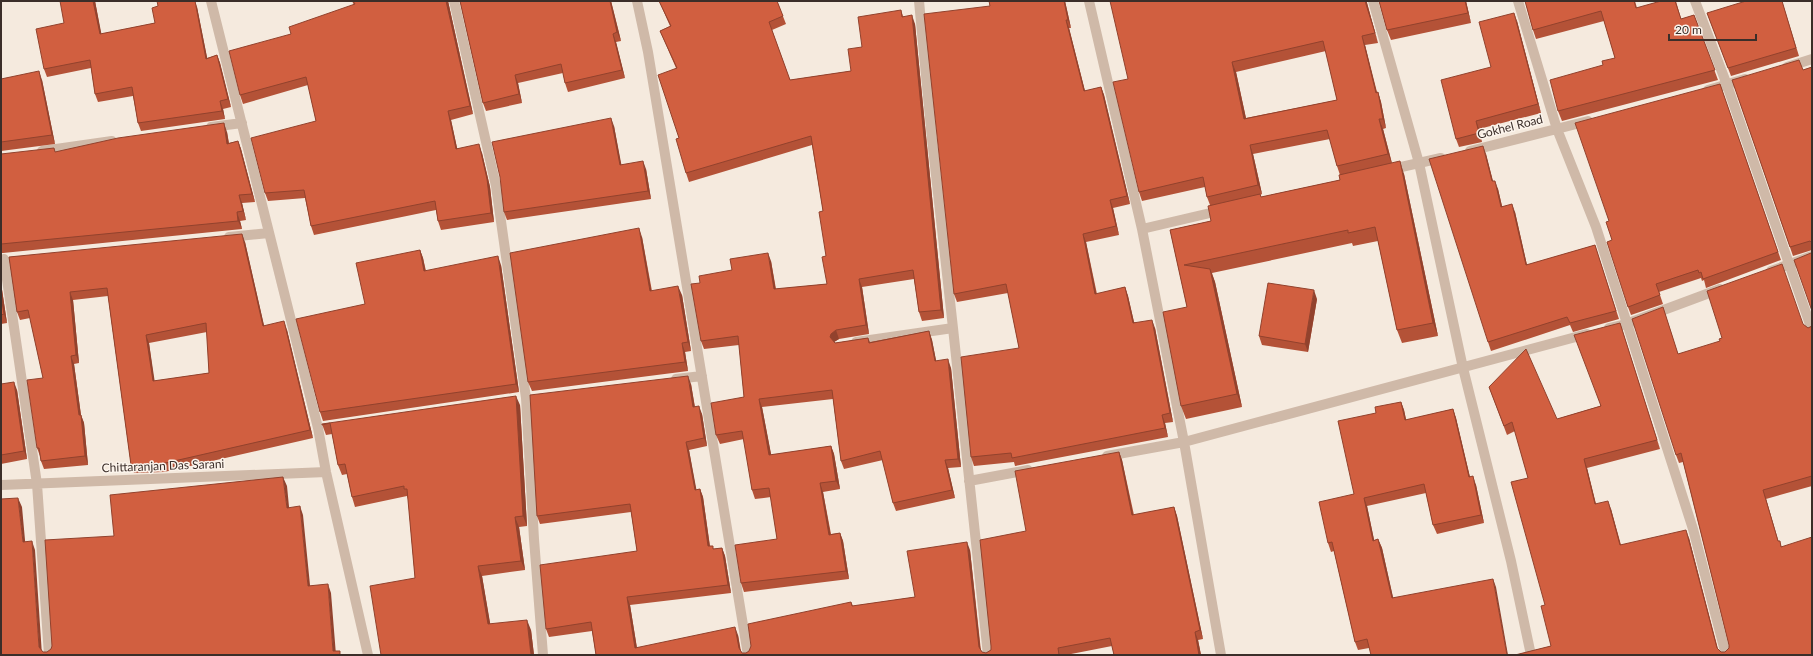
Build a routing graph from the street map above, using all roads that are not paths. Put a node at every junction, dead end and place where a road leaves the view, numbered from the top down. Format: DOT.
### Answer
graph roads {
  1 [pos="211,1"];
  2 [pos="454,1"];
  3 [pos="637,1"];
  4 [pos="919,1"];
  5 [pos="1089,1"];
  6 [pos="1373,1"];
  7 [pos="1518,1"];
  8 [pos="1695,1"];
  9 [pos="1812,59"];
  10 [pos="1777,70"];
  11 [pos="1756,76"];
  12 [pos="1727,85"];
  13 [pos="1696,93"];
  14 [pos="1596,119"];
  15 [pos="242,123"];
  16 [pos="203,128"];
  17 [pos="1557,129"];
  18 [pos="124,139"];
  19 [pos="33,152"];
  20 [pos="1419,163"];
  21 [pos="1381,172"];
  22 [pos="1235,207"];
  23 [pos="1142,229"];
  24 [pos="269,232"];
  25 [pos="222,237"];
  26 [pos="1812,256"];
  27 [pos="6,259"];
  28 [pos="1789,264"];
  29 [pos="1759,275"];
  30 [pos="1730,286"];
  31 [pos="1626,324"];
  32 [pos="954,328"];
  33 [pos="1812,330"];
  34 [pos="847,344"];
  35 [pos="1463,368"];
  36 [pos="702,376"];
  37 [pos="663,381"];
  38 [pos="1184,442"];
  39 [pos="1100,457"];
  40 [pos="1038,468"];
  41 [pos="326,472"];
  42 [pos="969,481"];
  43 [pos="37,484"];
  44 [pos="1,485"];
  45 [pos="49,655"];
  46 [pos="368,655"];
  47 [pos="543,655"];
  48 [pos="748,655"];
  49 [pos="988,655"];
  50 [pos="1222,655"];
  51 [pos="1531,655"];
  52 [pos="1726,655"];
  1 -- 15 [label="street"];
  2 -- 47 [label="street"];
  3 -- 36 [label="street"];
  4 -- 32 [label="street"];
  5 -- 23 [label="street"];
  6 -- 20 [label="street"];
  7 -- 17 [label="street"];
  8 -- 12 [label="street"];
  9 -- 10 [label="street"];
  11 -- 12 [label="street"];
  12 -- 13 [label="street"];
  12 -- 28 [label="street"];
  14 -- 17 [label="street, Gokhel Road"];
  15 -- 16 [label="street"];
  15 -- 24 [label="street"];
  17 -- 20 [label="street, Gokhel Road"];
  17 -- 31 [label="street"];
  18 -- 19 [label="street"];
  20 -- 21 [label="street, Gokhel Road"];
  20 -- 35 [label="street"];
  22 -- 23 [label="street"];
  23 -- 38 [label="street"];
  24 -- 25 [label="street"];
  24 -- 41 [label="street"];
  26 -- 28 [label="street"];
  27 -- 43 [label="street"];
  28 -- 29 [label="street"];
  28 -- 33 [label="street"];
  30 -- 31 [label="street"];
  31 -- 35 [label="street"];
  31 -- 52 [label="street"];
  32 -- 34 [label="street"];
  32 -- 42 [label="street"];
  35 -- 38 [label="street"];
  35 -- 51 [label="street"];
  36 -- 37 [label="street"];
  36 -- 48 [label="street"];
  38 -- 39 [label="street"];
  38 -- 50 [label="street"];
  40 -- 42 [label="street"];
  41 -- 43 [label="street, Chittaranjan Das Sarani"];
  41 -- 46 [label="street"];
  42 -- 49 [label="street"];
  43 -- 44 [label="street, Chittaranjan Das Sarani"];
  43 -- 45 [label="street"];
}
